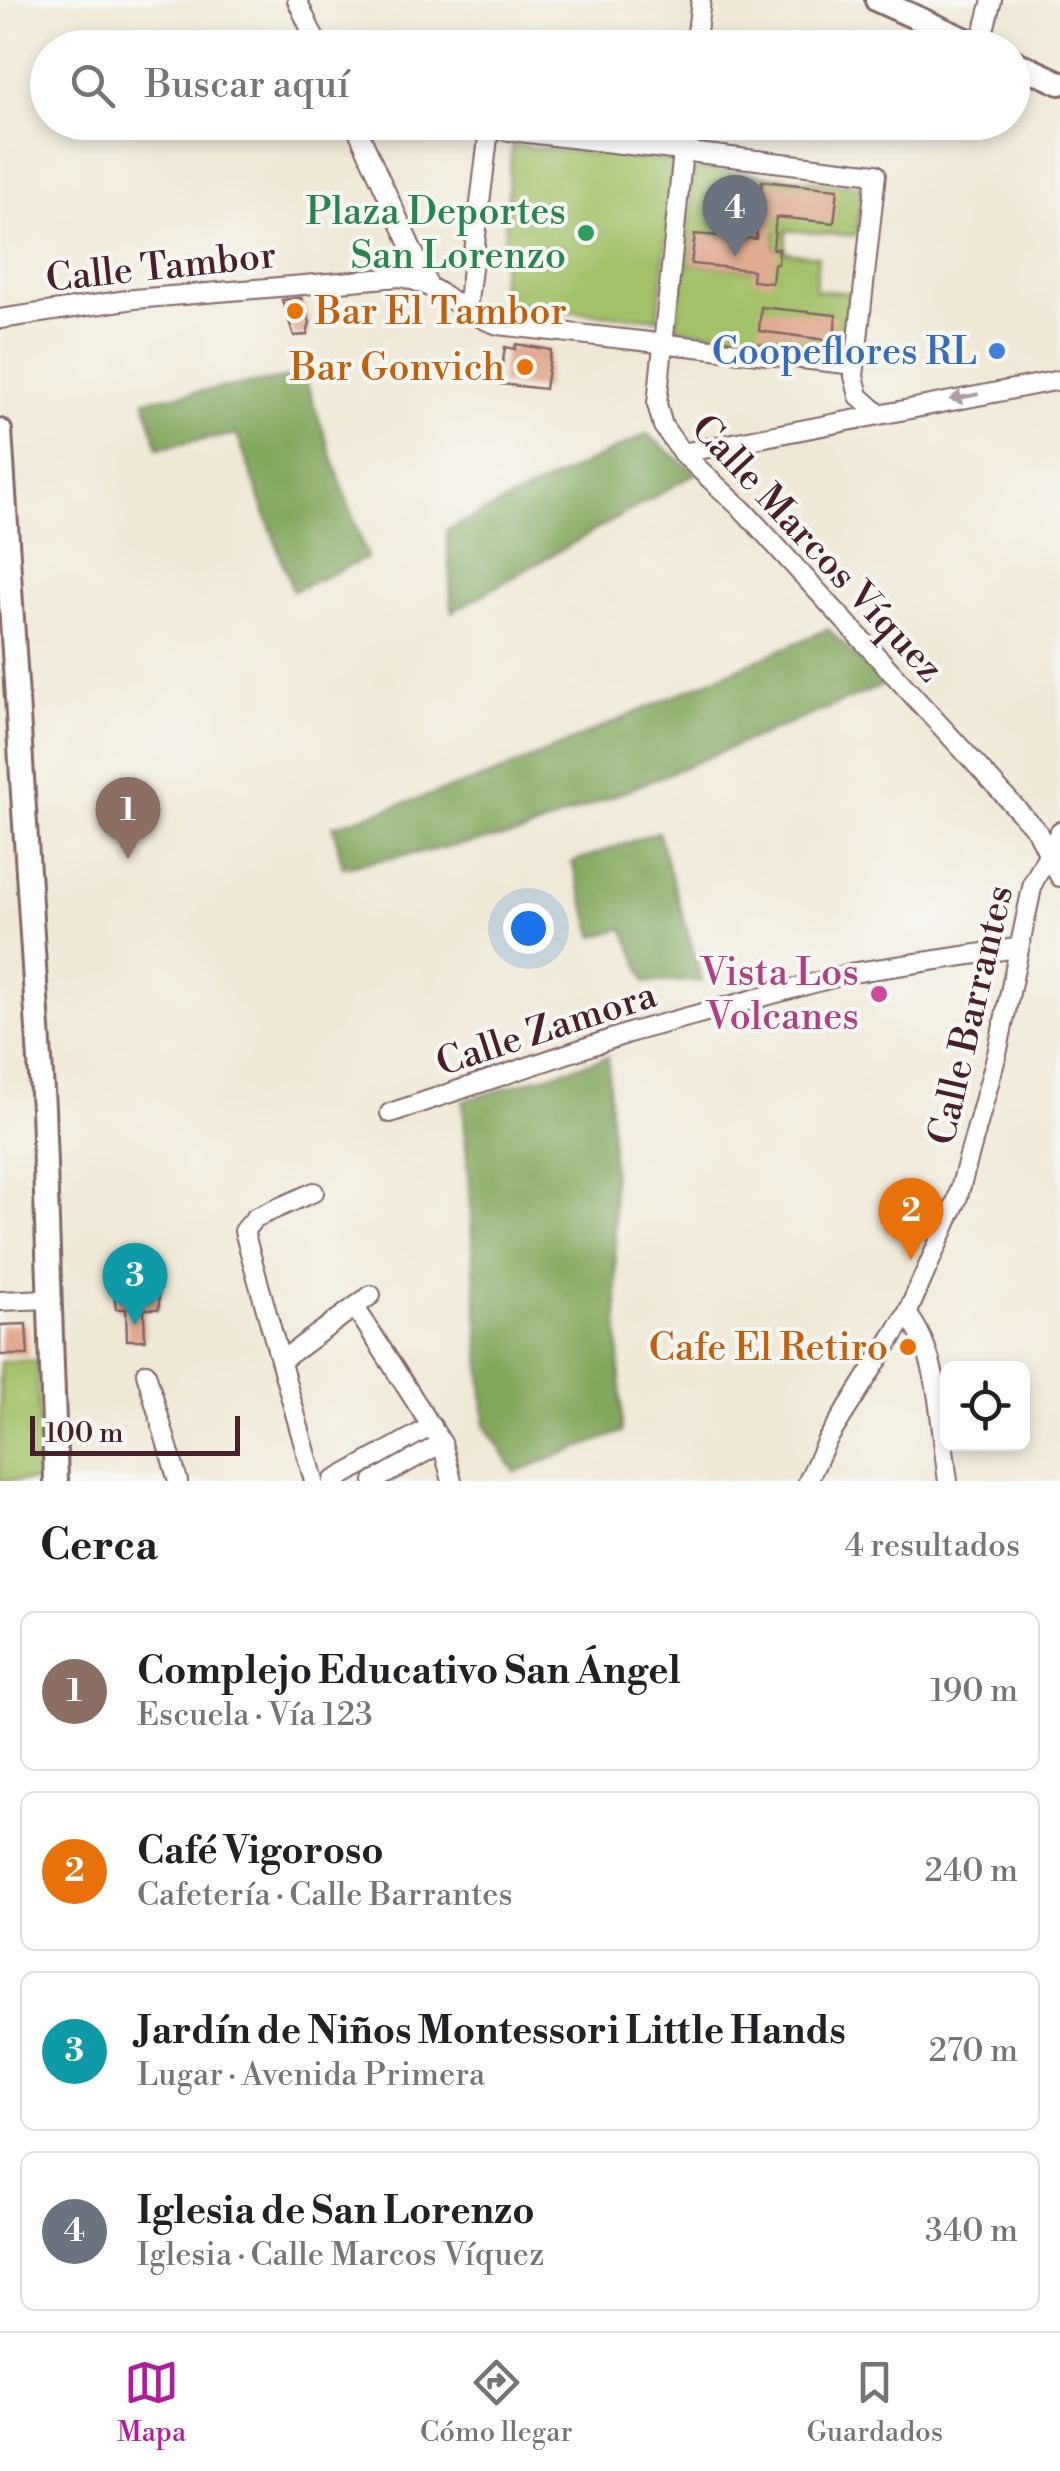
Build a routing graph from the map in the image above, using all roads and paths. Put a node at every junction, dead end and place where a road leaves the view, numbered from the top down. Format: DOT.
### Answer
graph roads {
  1 [pos="297,0"];
  2 [pos="700,0"];
  3 [pos="877,0"];
  4 [pos="992,0"];
  5 [pos="311,30"];
  6 [pos="697,30"];
  7 [pos="945,30"];
  8 [pos="985,30"];
  9 [pos="1030,69"];
  10 [pos="1060,83"];
  11 [pos="362,140"];
  12 [pos="488,140"];
  13 [pos="587,140"];
  14 [pos="685,140"];
  15 [pos="685,150"];
  16 [pos="427,282"];
  17 [pos="466,309"];
  18 [pos="0,320"];
  19 [pos="664,343"];
  20 [pos="855,364"];
  21 [pos="1060,380"];
  22 [pos="878,413"];
  23 [pos="0,432"];
  24 [pos="682,453"];
  25 [pos="1060,831"];
  26 [pos="1050,851"];
  27 [pos="1060,877"];
  28 [pos="1016,948"];
  29 [pos="390,1113"];
  30 [pos="314,1192"];
  31 [pos="50,1299"];
  32 [pos="0,1301"];
  33 [pos="907,1314"];
  34 [pos="282,1360"];
  35 [pos="146,1374"];
  36 [pos="432,1426"];
  37 [pos="442,1443"];
  38 [pos="56,1481"];
  39 [pos="178,1481"];
  40 [pos="314,1481"];
  41 [pos="332,1481"];
  42 [pos="374,1481"];
  43 [pos="452,1481"];
  44 [pos="808,1481"];
  45 [pos="948,1481"];
  1 -- 5 [label="street"];
  2 -- 6 [label="street"];
  3 -- 7 [label="main road"];
  4 -- 8 [label="street"];
  9 -- 10 [label="main road"];
  11 -- 16 [label="street"];
  12 -- 17 [label="street"];
  13 -- 15 [label="street"];
  14 -- 15 [label="street, Calle Marcos Víquez"];
  15 -- 19 [label="street, Calle Marcos Víquez"];
  15 -- 20 [label="street"];
  16 -- 17 [label="street, Calle Tambor"];
  16 -- 18 [label="street, Calle Tambor"];
  17 -- 19 [label="street, Calle Tambor"];
  19 -- 20 [label="street, Calle Tambor"];
  19 -- 24 [label="street, Calle Marcos Víquez"];
  20 -- 22 [label="street"];
  21 -- 22 [label="street, one-way"];
  22 -- 24 [label="street"];
  23 -- 31 [label="main road"];
  24 -- 26 [label="street, Calle Marcos Víquez"];
  25 -- 26 [label="street, Calle Barrantes"];
  26 -- 27 [label="street, Calle Marcos Víquez"];
  26 -- 28 [label="street, Calle Barrantes"];
  28 -- 29 [label="street, Calle Zamora"];
  28 -- 33 [label="street, Calle Barrantes"];
  30 -- 34 [label="street"];
  31 -- 32 [label="street"];
  31 -- 38 [label="main road"];
  33 -- 44 [label="street, Calle Barrantes"];
  33 -- 45 [label="street"];
  34 -- 36 [label="street"];
  34 -- 40 [label="street"];
  35 -- 39 [label="street"];
  36 -- 37 [label="street"];
  36 -- 41 [label="street"];
  37 -- 42 [label="street"];
  37 -- 43 [label="street"];
}
